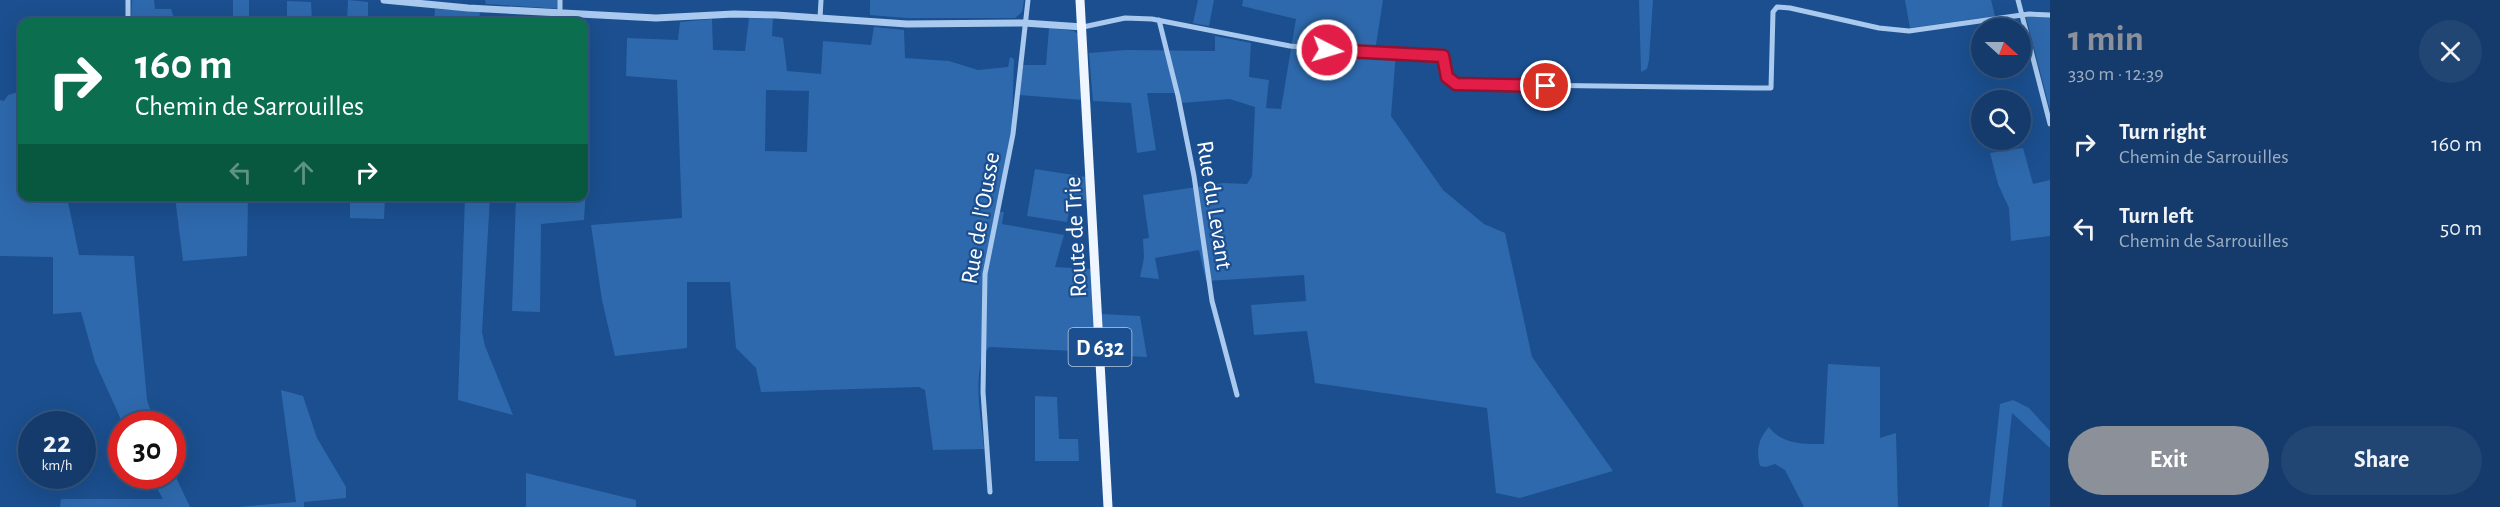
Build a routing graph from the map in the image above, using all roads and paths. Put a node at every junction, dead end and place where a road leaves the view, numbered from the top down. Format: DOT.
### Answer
graph roads {
  1 [pos="128,0"];
  2 [pos="384,0"];
  3 [pos="560,0"];
  4 [pos="820,0"];
  5 [pos="1028,0"];
  6 [pos="1080,0"];
  7 [pos="2018,0"];
  8 [pos="560,12"];
  9 [pos="2050,15"];
  10 [pos="2022,16"];
  11 [pos="128,18"];
  12 [pos="820,18"];
  13 [pos="1159,20"];
  14 [pos="1024,23"];
  15 [pos="1083,27"];
  16 [pos="2050,124"];
  17 [pos="1237,395"];
  18 [pos="990,492"];
  19 [pos="1108,507"];
  1 -- 11 [label="street"];
  2 -- 8 [label="street"];
  3 -- 8 [label="street"];
  4 -- 12 [label="street"];
  5 -- 14 [label="street, Rue de l'Ousse"];
  6 -- 15 [label="main road, Route de Trie / D 632"];
  7 -- 10 [label="street"];
  8 -- 12 [label="street"];
  9 -- 10 [label="street"];
  10 -- 13 [label="street"];
  10 -- 16 [label="street"];
  12 -- 14 [label="street"];
  13 -- 15 [label="street"];
  13 -- 17 [label="street, Rue du Levant"];
  14 -- 15 [label="street"];
  14 -- 18 [label="street, Rue de l'Ousse"];
  15 -- 19 [label="main road, Route de Trie / D 632"];
}
